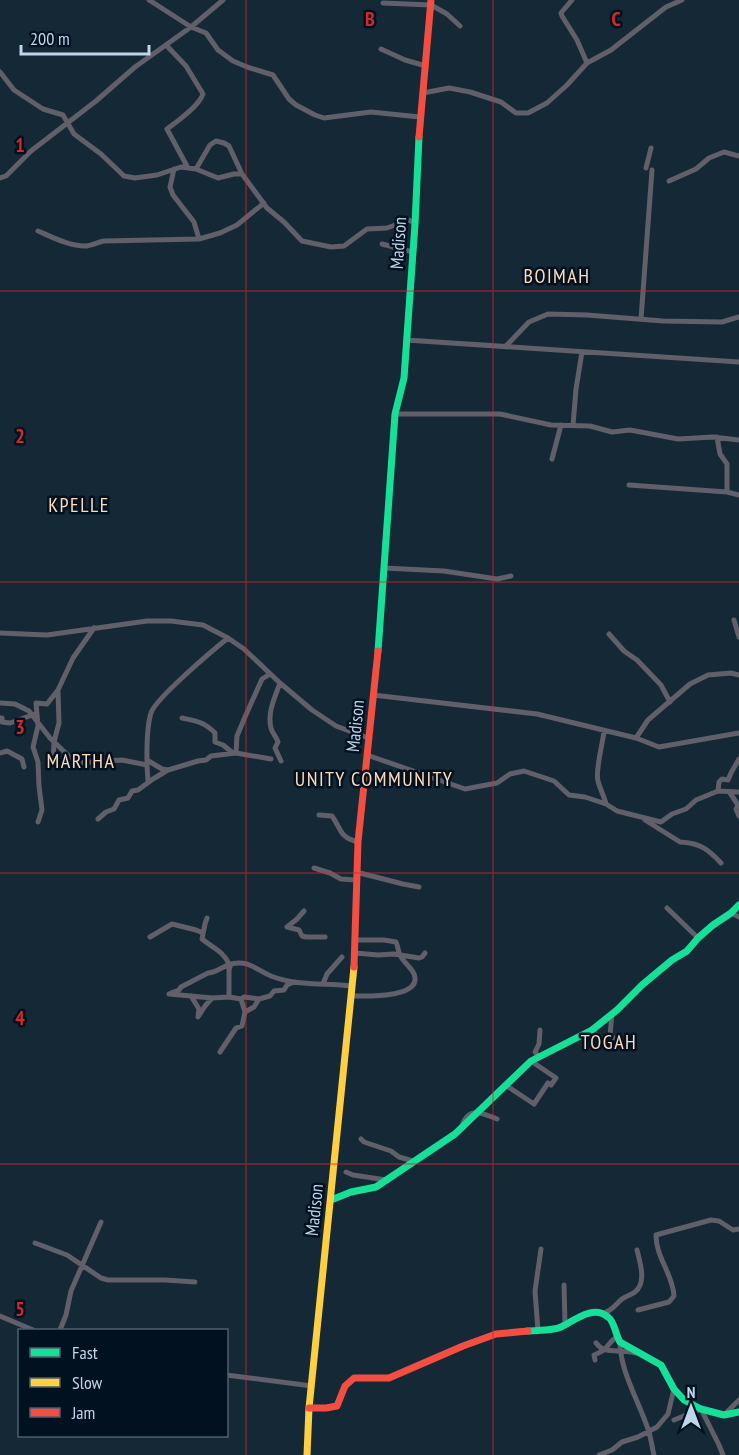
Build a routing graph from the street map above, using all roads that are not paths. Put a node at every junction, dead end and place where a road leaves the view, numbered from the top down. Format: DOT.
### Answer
graph roads {
  1 [pos="149,0"];
  2 [pos="223,0"];
  3 [pos="572,0"];
  4 [pos="682,0"];
  5 [pos="383,3"];
  6 [pos="431,3"];
  7 [pos="460,26"];
  8 [pos="190,27"];
  9 [pos="166,45"];
  10 [pos="381,49"];
  11 [pos="587,63"];
  12 [pos="426,66"];
  13 [pos="0,72"];
  14 [pos="423,93"];
  15 [pos="420,117"];
  16 [pos="67,124"];
  17 [pos="651,148"];
  18 [pos="739,156"];
  19 [pos="188,168"];
  20 [pos="174,169"];
  21 [pos="196,169"];
  22 [pos="242,174"];
  23 [pos="0,178"];
  24 [pos="669,182"];
  25 [pos="264,204"];
  26 [pos="415,224"];
  27 [pos="38,231"];
  28 [pos="199,239"];
  29 [pos="382,244"];
  30 [pos="413,252"];
  31 [pos="739,317"];
  32 [pos="641,319"];
  33 [pos="406,340"];
  34 [pos="505,347"];
  35 [pos="582,352"];
  36 [pos="739,362"];
  37 [pos="395,414"];
  38 [pos="561,425"];
  39 [pos="573,425"];
  40 [pos="717,437"];
  41 [pos="739,440"];
  42 [pos="552,459"];
  43 [pos="629,485"];
  44 [pos="727,492"];
  45 [pos="739,495"];
  46 [pos="384,568"];
  47 [pos="511,576"];
  48 [pos="734,620"];
  49 [pos="94,628"];
  50 [pos="0,633"];
  51 [pos="609,634"];
  52 [pos="739,637"];
  53 [pos="228,638"];
  54 [pos="270,674"];
  55 [pos="739,675"];
  56 [pos="280,683"];
  57 [pos="58,690"];
  58 [pos="373,695"];
  59 [pos="670,702"];
  60 [pos="0,703"];
  61 [pos="34,714"];
  62 [pos="0,718"];
  63 [pos="182,718"];
  64 [pos="38,723"];
  65 [pos="604,730"];
  66 [pos="739,733"];
  67 [pos="368,738"];
  68 [pos="636,738"];
  69 [pos="54,742"];
  70 [pos="0,753"];
  71 [pos="234,753"];
  72 [pos="367,755"];
  73 [pos="271,759"];
  74 [pos="739,759"];
  75 [pos="281,761"];
  76 [pos="53,762"];
  77 [pos="147,763"];
  78 [pos="24,767"];
  79 [pos="168,770"];
  80 [pos="148,782"];
  81 [pos="718,792"];
  82 [pos="739,792"];
  83 [pos="730,793"];
  84 [pos="606,804"];
  85 [pos="319,815"];
  86 [pos="739,816"];
  87 [pos="641,817"];
  88 [pos="98,819"];
  89 [pos="38,822"];
  90 [pos="358,842"];
  91 [pos="721,863"];
  92 [pos="314,868"];
  93 [pos="356,872"];
  94 [pos="356,880"];
  95 [pos="419,886"];
  96 [pos="739,905"];
  97 [pos="667,908"];
  98 [pos="304,911"];
  99 [pos="731,913"];
  100 [pos="739,917"];
  101 [pos="207,918"];
  102 [pos="203,933"];
  103 [pos="150,937"];
  104 [pos="325,937"];
  105 [pos="698,938"];
  106 [pos="356,940"];
  107 [pos="355,953"];
  108 [pos="425,953"];
  109 [pos="399,954"];
  110 [pos="342,957"];
  111 [pos="230,964"];
  112 [pos="296,981"];
  113 [pos="323,984"];
  114 [pos="351,986"];
  115 [pos="191,996"];
  116 [pos="351,996"];
  117 [pos="229,997"];
  118 [pos="212,998"];
  119 [pos="241,999"];
  120 [pos="259,999"];
  121 [pos="245,1012"];
  122 [pos="612,1014"];
  123 [pos="540,1030"];
  124 [pos="591,1030"];
  125 [pos="220,1052"];
  126 [pos="539,1057"];
  127 [pos="531,1061"];
  128 [pos="507,1086"];
  129 [pos="479,1112"];
  130 [pos="497,1119"];
  131 [pos="361,1139"];
  132 [pos="413,1161"];
  133 [pos="345,1172"];
  134 [pos="386,1180"];
  135 [pos="331,1200"];
  136 [pos="101,1222"];
  137 [pos="739,1229"];
  138 [pos="35,1243"];
  139 [pos="541,1249"];
  140 [pos="637,1250"];
  141 [pos="81,1265"];
  142 [pos="195,1282"];
  143 [pos="564,1284"];
  144 [pos="638,1310"];
  145 [pos="602,1314"];
  146 [pos="0,1316"];
  147 [pos="565,1324"];
  148 [pos="31,1329"];
  149 [pos="60,1329"];
  150 [pos="538,1330"];
  151 [pos="618,1340"];
  152 [pos="596,1343"];
  153 [pos="604,1350"];
  154 [pos="620,1351"];
  155 [pos="638,1353"];
  156 [pos="595,1360"];
  157 [pos="228,1376"];
  158 [pos="312,1386"];
  159 [pos="674,1389"];
  160 [pos="739,1400"];
  161 [pos="309,1408"];
  162 [pos="701,1409"];
  163 [pos="739,1412"];
  164 [pos="724,1415"];
  165 [pos="674,1420"];
  166 [pos="648,1431"];
  167 [pos="307,1455"];
  168 [pos="599,1455"];
  169 [pos="654,1455"];
  170 [pos="723,1455"];
  1 -- 8 [label="street"];
  2 -- 8 [label="street"];
  3 -- 11 [label="street"];
  4 -- 11 [label="street"];
  5 -- 6 [label="street"];
  6 -- 7 [label="street"];
  6 -- 12 [label="street, Madison"];
  8 -- 9 [label="street"];
  8 -- 15 [label="street"];
  9 -- 16 [label="street"];
  9 -- 19 [label="street"];
  10 -- 12 [label="street"];
  11 -- 14 [label="street"];
  12 -- 14 [label="street, Madison"];
  13 -- 16 [label="street"];
  14 -- 15 [label="street, Madison"];
  15 -- 26 [label="street, Madison"];
  16 -- 20 [label="street"];
  16 -- 23 [label="street"];
  17 -- 32 [label="street"];
  18 -- 24 [label="street"];
  19 -- 20 [label="street"];
  19 -- 21 [label="street"];
  20 -- 28 [label="street"];
  21 -- 22 [label="street"];
  21 -- 22 [label="street"];
  22 -- 25 [label="street"];
  25 -- 26 [label="street"];
  25 -- 28 [label="street"];
  26 -- 30 [label="street, Madison"];
  27 -- 28 [label="street"];
  29 -- 30 [label="street"];
  30 -- 33 [label="street, Madison"];
  31 -- 32 [label="street"];
  32 -- 34 [label="street"];
  33 -- 34 [label="street"];
  33 -- 37 [label="street, Madison"];
  34 -- 35 [label="street"];
  35 -- 36 [label="street"];
  35 -- 39 [label="street"];
  37 -- 38 [label="street"];
  37 -- 46 [label="street, Madison"];
  38 -- 39 [label="street"];
  38 -- 42 [label="street"];
  39 -- 40 [label="street"];
  40 -- 41 [label="street"];
  40 -- 44 [label="street"];
  43 -- 44 [label="street"];
  44 -- 45 [label="street"];
  46 -- 47 [label="street"];
  46 -- 58 [label="street, Madison"];
  48 -- 52 [label="street"];
  49 -- 50 [label="street"];
  49 -- 53 [label="street"];
  49 -- 57 [label="street"];
  51 -- 59 [label="street"];
  53 -- 54 [label="street"];
  53 -- 77 [label="street"];
  54 -- 56 [label="street"];
  54 -- 71 [label="street"];
  55 -- 59 [label="street"];
  56 -- 67 [label="street"];
  56 -- 75 [label="street"];
  57 -- 61 [label="street"];
  57 -- 69 [label="street"];
  58 -- 65 [label="street"];
  58 -- 67 [label="street, Madison"];
  59 -- 68 [label="street"];
  60 -- 61 [label="street"];
  61 -- 62 [label="street"];
  61 -- 64 [label="street"];
  63 -- 71 [label="street"];
  64 -- 69 [label="street"];
  64 -- 89 [label="street"];
  65 -- 68 [label="street"];
  65 -- 84 [label="street"];
  66 -- 68 [label="street"];
  67 -- 72 [label="street, Madison"];
  69 -- 76 [label="street"];
  69 -- 77 [label="street"];
  70 -- 78 [label="street"];
  71 -- 73 [label="street"];
  71 -- 79 [label="street"];
  72 -- 84 [label="street"];
  72 -- 90 [label="street, Madison"];
  74 -- 81 [label="street"];
  77 -- 79 [label="street"];
  77 -- 80 [label="street"];
  79 -- 80 [label="street"];
  80 -- 88 [label="street"];
  81 -- 83 [label="street"];
  81 -- 87 [label="street"];
  82 -- 83 [label="street"];
  83 -- 86 [label="street"];
  84 -- 87 [label="street"];
  85 -- 90 [label="street"];
  87 -- 91 [label="street"];
  90 -- 93 [label="street, Madison"];
  92 -- 94 [label="street"];
  93 -- 94 [label="street, Madison"];
  93 -- 95 [label="street"];
  94 -- 106 [label="street, Madison"];
  96 -- 99 [label="street"];
  97 -- 105 [label="street"];
  98 -- 104 [label="street"];
  99 -- 100 [label="street"];
  99 -- 105 [label="street"];
  101 -- 102 [label="street"];
  102 -- 103 [label="street"];
  102 -- 111 [label="street"];
  105 -- 122 [label="street"];
  106 -- 107 [label="street, Madison"];
  106 -- 109 [label="street"];
  107 -- 109 [label="street"];
  107 -- 114 [label="street, Madison"];
  108 -- 109 [label="street"];
  109 -- 116 [label="street"];
  110 -- 113 [label="street"];
  111 -- 112 [label="street"];
  111 -- 115 [label="street"];
  111 -- 117 [label="street"];
  112 -- 113 [label="street"];
  112 -- 120 [label="street"];
  113 -- 114 [label="street"];
  114 -- 116 [label="street, Madison"];
  115 -- 118 [label="street"];
  115 -- 118 [label="street"];
  116 -- 135 [label="street, Madison"];
  117 -- 118 [label="street"];
  117 -- 119 [label="street"];
  119 -- 120 [label="street"];
  119 -- 121 [label="street"];
  120 -- 121 [label="street"];
  121 -- 125 [label="street"];
  122 -- 124 [label="street"];
  122 -- 124 [label="street"];
  123 -- 126 [label="street"];
  124 -- 126 [label="street"];
  126 -- 127 [label="street"];
  127 -- 128 [label="street"];
  127 -- 128 [label="street"];
  128 -- 129 [label="street"];
  129 -- 130 [label="street"];
  129 -- 132 [label="street"];
  131 -- 132 [label="street"];
  132 -- 134 [label="street"];
  133 -- 134 [label="street"];
  134 -- 135 [label="street"];
  135 -- 158 [label="street, Madison"];
  136 -- 141 [label="street"];
  137 -- 144 [label="street"];
  138 -- 141 [label="street"];
  139 -- 150 [label="street"];
  140 -- 145 [label="street"];
  141 -- 142 [label="street"];
  141 -- 149 [label="street"];
  143 -- 147 [label="street"];
  145 -- 147 [label="street"];
  145 -- 151 [label="street"];
  146 -- 148 [label="street"];
  147 -- 150 [label="street"];
  150 -- 161 [label="street"];
  151 -- 153 [label="street"];
  151 -- 154 [label="street"];
  151 -- 155 [label="street"];
  152 -- 153 [label="street"];
  153 -- 154 [label="street"];
  153 -- 156 [label="street"];
  154 -- 155 [label="street"];
  154 -- 166 [label="street"];
  155 -- 159 [label="street"];
  157 -- 158 [label="street"];
  158 -- 161 [label="street, Madison"];
  159 -- 162 [label="street"];
  159 -- 166 [label="street"];
  160 -- 164 [label="street"];
  161 -- 167 [label="street, Madison"];
  162 -- 164 [label="street"];
  162 -- 165 [label="street"];
  162 -- 170 [label="street"];
  163 -- 164 [label="street"];
  166 -- 168 [label="street"];
  166 -- 169 [label="street"];
}
